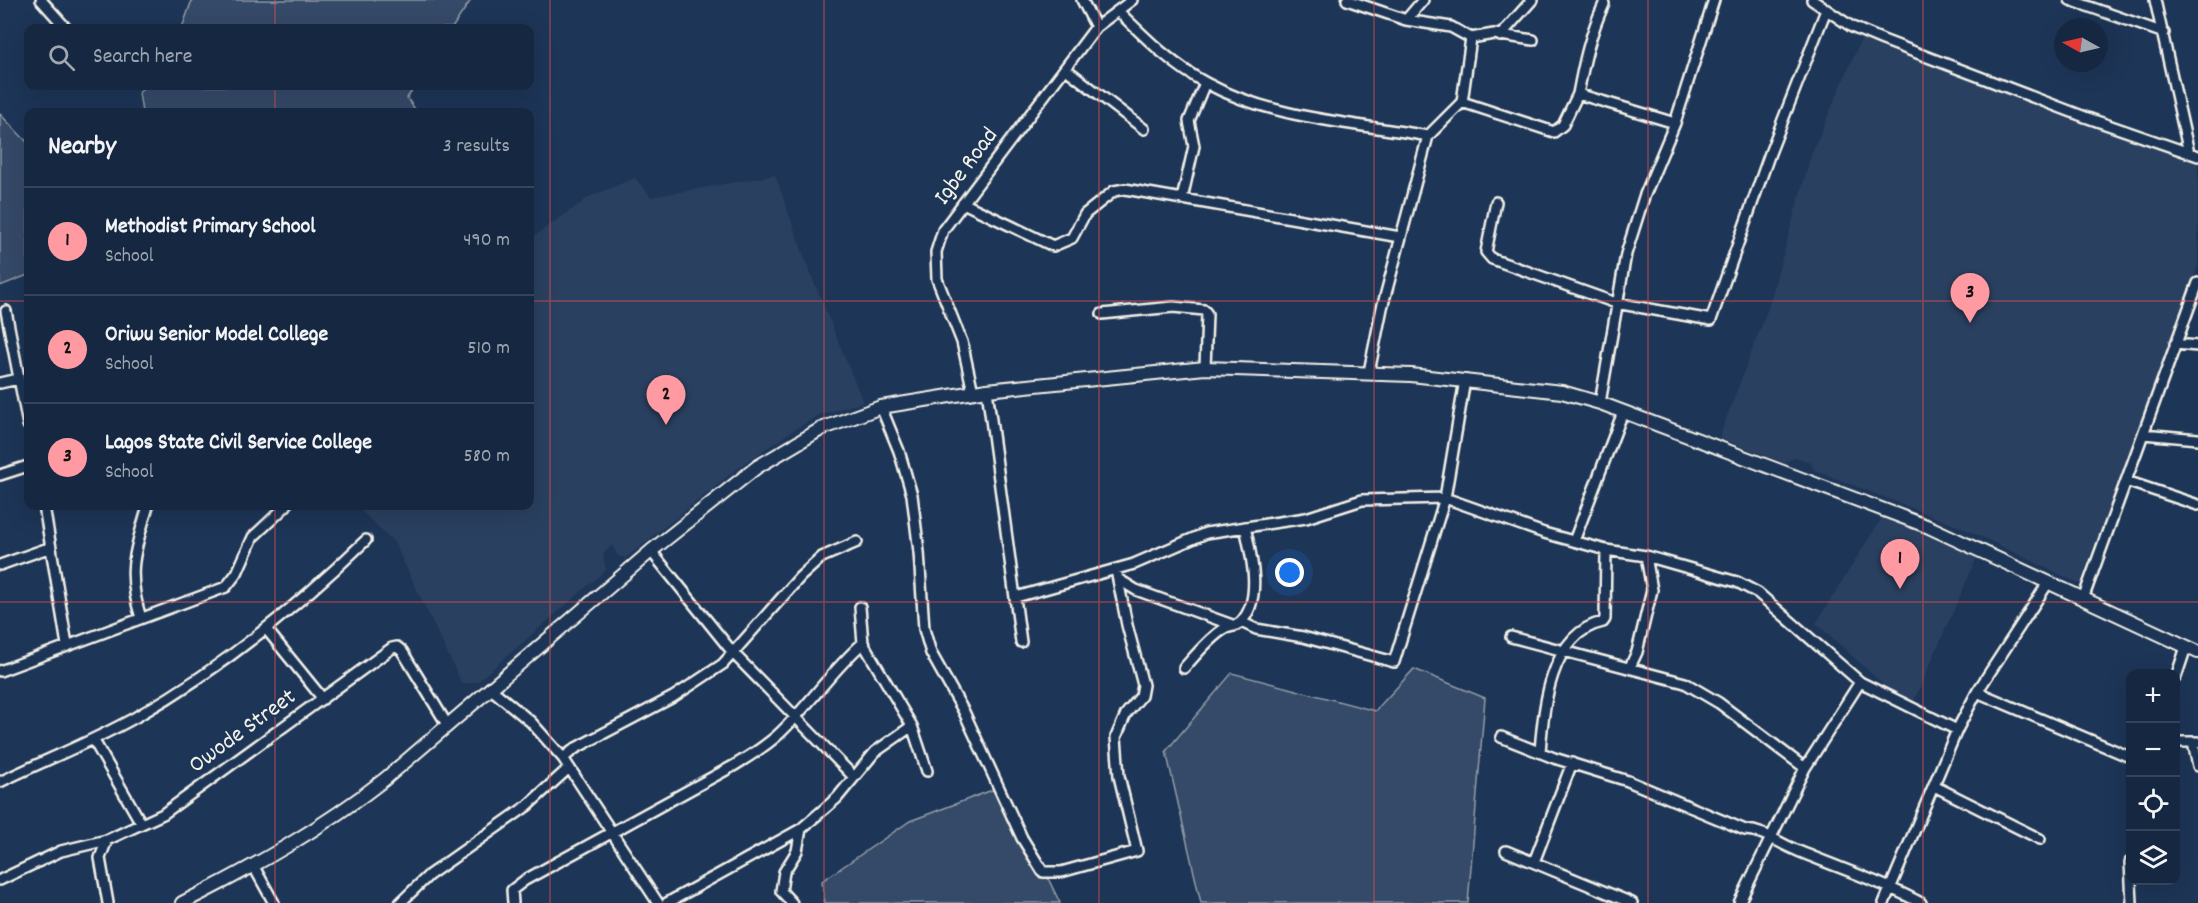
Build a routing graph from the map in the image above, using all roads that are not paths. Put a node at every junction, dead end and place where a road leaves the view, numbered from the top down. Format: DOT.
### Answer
graph roads {
  1 [pos="41,0"];
  2 [pos="1082,0"];
  3 [pos="1132,0"];
  4 [pos="1347,0"];
  5 [pos="1423,0"];
  6 [pos="1532,0"];
  7 [pos="1714,0"];
  8 [pos="1812,0"];
  9 [pos="2070,0"];
  10 [pos="2155,0"];
  11 [pos="1604,4"];
  12 [pos="1826,10"];
  13 [pos="1118,11"];
  14 [pos="1406,20"];
  15 [pos="62,24"];
  16 [pos="1096,27"];
  17 [pos="2164,33"];
  18 [pos="1500,36"];
  19 [pos="1471,38"];
  20 [pos="1533,40"];
  21 [pos="1066,69"];
  22 [pos="1205,83"];
  23 [pos="1578,94"];
  24 [pos="1462,102"];
  25 [pos="1675,123"];
  26 [pos="1144,129"];
  27 [pos="1428,136"];
  28 [pos="2194,154"];
  29 [pos="1182,199"];
  30 [pos="1496,202"];
  31 [pos="963,203"];
  32 [pos="1400,237"];
  33 [pos="2198,283"];
  34 [pos="1616,303"];
  35 [pos="6,311"];
  36 [pos="1102,314"];
  37 [pos="2175,344"];
  38 [pos="2198,346"];
  39 [pos="1204,368"];
  40 [pos="1369,372"];
  41 [pos="18,379"];
  42 [pos="1465,380"];
  43 [pos="0,383"];
  44 [pos="987,390"];
  45 [pos="973,392"];
  46 [pos="1600,403"];
  47 [pos="24,407"];
  48 [pos="881,407"];
  49 [pos="1623,412"];
  50 [pos="2143,434"];
  51 [pos="2198,439"];
  52 [pos="24,467"];
  53 [pos="0,475"];
  54 [pos="2126,481"];
  55 [pos="1445,498"];
  56 [pos="2198,505"];
  57 [pos="45,510"];
  58 [pos="147,510"];
  59 [pos="282,510"];
  60 [pos="1245,528"];
  61 [pos="366,540"];
  62 [pos="1574,541"];
  63 [pos="857,542"];
  64 [pos="51,547"];
  65 [pos="1606,550"];
  66 [pos="651,551"];
  67 [pos="1646,556"];
  68 [pos="0,565"];
  69 [pos="1117,574"];
  70 [pos="2048,583"];
  71 [pos="1016,597"];
  72 [pos="2083,598"];
  73 [pos="860,607"];
  74 [pos="141,618"];
  75 [pos="1238,624"];
  76 [pos="267,630"];
  77 [pos="1511,637"];
  78 [pos="1021,642"];
  79 [pos="863,643"];
  80 [pos="67,645"];
  81 [pos="2192,650"];
  82 [pos="1563,652"];
  83 [pos="734,654"];
  84 [pos="1630,667"];
  85 [pos="1184,668"];
  86 [pos="2180,669"];
  87 [pos="0,671"];
  88 [pos="1860,682"];
  89 [pos="490,688"];
  90 [pos="1977,692"];
  91 [pos="323,699"];
  92 [pos="796,716"];
  93 [pos="448,726"];
  94 [pos="912,726"];
  95 [pos="1957,730"];
  96 [pos="1501,737"];
  97 [pos="93,739"];
  98 [pos="2180,742"];
  99 [pos="2196,742"];
  100 [pos="1540,752"];
  101 [pos="2126,755"];
  102 [pos="563,758"];
  103 [pos="1572,763"];
  104 [pos="2198,766"];
  105 [pos="569,768"];
  106 [pos="1804,768"];
  107 [pos="927,771"];
  108 [pos="854,777"];
  109 [pos="0,782"];
  110 [pos="1934,786"];
  111 [pos="141,823"];
  112 [pos="801,829"];
  113 [pos="610,833"];
  114 [pos="1770,837"];
  115 [pos="2040,839"];
  116 [pos="108,840"];
  117 [pos="1506,851"];
  118 [pos="1534,862"];
  119 [pos="254,867"];
  120 [pos="0,880"];
  121 [pos="2131,885"];
  122 [pos="1891,887"];
  123 [pos="108,903"];
  124 [pos="182,903"];
  125 [pos="274,903"];
  126 [pos="400,903"];
  127 [pos="513,903"];
  128 [pos="658,903"];
  129 [pos="667,903"];
  130 [pos="792,903"];
  131 [pos="1632,903"];
  132 [pos="1739,903"];
  133 [pos="1884,903"];
  134 [pos="1922,903"];
  135 [pos="2132,903"];
  1 -- 15 [label="street"];
  2 -- 16 [label="street"];
  3 -- 13 [label="street, Igbe Road"];
  4 -- 14 [label="street"];
  5 -- 14 [label="street"];
  6 -- 18 [label="street"];
  7 -- 25 [label="street"];
  8 -- 12 [label="street"];
  9 -- 17 [label="street"];
  10 -- 17 [label="street"];
  11 -- 23 [label="street"];
  12 -- 28 [label="street"];
  12 -- 34 [label="street"];
  13 -- 16 [label="street, Igbe Road"];
  13 -- 22 [label="street"];
  14 -- 19 [label="street"];
  16 -- 21 [label="street, Igbe Road"];
  17 -- 28 [label="street"];
  18 -- 19 [label="street"];
  18 -- 20 [label="street"];
  19 -- 24 [label="street"];
  21 -- 26 [label="street"];
  21 -- 31 [label="street, Igbe Road"];
  22 -- 27 [label="street"];
  22 -- 29 [label="street"];
  23 -- 24 [label="street"];
  23 -- 25 [label="street"];
  24 -- 27 [label="street"];
  25 -- 34 [label="street"];
  27 -- 32 [label="street"];
  29 -- 31 [label="street"];
  29 -- 32 [label="street"];
  30 -- 34 [label="street"];
  31 -- 45 [label="street, Igbe Road"];
  32 -- 40 [label="street"];
  33 -- 37 [label="street"];
  34 -- 46 [label="street"];
  35 -- 41 [label="street"];
  36 -- 39 [label="street"];
  37 -- 38 [label="street"];
  37 -- 50 [label="street"];
  39 -- 40 [label="main road"];
  39 -- 44 [label="main road"];
  40 -- 42 [label="main road"];
  41 -- 43 [label="street"];
  41 -- 47 [label="street"];
  42 -- 46 [label="main road"];
  42 -- 55 [label="street"];
  44 -- 45 [label="main road"];
  44 -- 71 [label="street"];
  45 -- 48 [label="main road"];
  46 -- 49 [label="main road"];
  48 -- 66 [label="main road"];
  48 -- 69 [label="street"];
  49 -- 62 [label="street"];
  49 -- 70 [label="main road"];
  50 -- 51 [label="street"];
  50 -- 54 [label="street"];
  52 -- 53 [label="street"];
  54 -- 56 [label="street"];
  54 -- 72 [label="street"];
  55 -- 60 [label="street"];
  55 -- 62 [label="street"];
  55 -- 75 [label="street"];
  57 -- 64 [label="street"];
  58 -- 74 [label="street"];
  59 -- 74 [label="street"];
  60 -- 69 [label="street"];
  60 -- 75 [label="street"];
  61 -- 76 [label="street"];
  62 -- 65 [label="street"];
  63 -- 83 [label="street"];
  64 -- 68 [label="street"];
  64 -- 80 [label="street"];
  65 -- 67 [label="street"];
  65 -- 82 [label="street"];
  66 -- 83 [label="street"];
  66 -- 89 [label="main road"];
  67 -- 84 [label="street"];
  67 -- 88 [label="street"];
  69 -- 71 [label="street"];
  69 -- 75 [label="street"];
  70 -- 72 [label="main road"];
  70 -- 90 [label="street"];
  71 -- 78 [label="street"];
  72 -- 81 [label="main road"];
  73 -- 79 [label="street"];
  74 -- 80 [label="street"];
  75 -- 85 [label="street"];
  76 -- 91 [label="street"];
  76 -- 97 [label="street"];
  77 -- 82 [label="street"];
  79 -- 92 [label="street"];
  79 -- 94 [label="street"];
  80 -- 87 [label="street"];
  81 -- 86 [label="street"];
  82 -- 84 [label="street"];
  82 -- 100 [label="street"];
  83 -- 92 [label="street"];
  83 -- 102 [label="street"];
  84 -- 106 [label="street"];
  88 -- 95 [label="street"];
  88 -- 106 [label="street"];
  89 -- 93 [label="main road"];
  89 -- 102 [label="street"];
  90 -- 95 [label="street"];
  90 -- 101 [label="street"];
  91 -- 93 [label="street, Owode Street"];
  91 -- 111 [label="street, Owode Street"];
  92 -- 108 [label="street"];
  92 -- 113 [label="street"];
  93 -- 119 [label="main road"];
  94 -- 107 [label="street"];
  94 -- 108 [label="street"];
  95 -- 110 [label="street"];
  96 -- 100 [label="street"];
  97 -- 109 [label="street"];
  97 -- 111 [label="street"];
  98 -- 99 [label="street"];
  99 -- 104 [label="street"];
  100 -- 103 [label="street"];
  102 -- 105 [label="street"];
  103 -- 114 [label="street"];
  103 -- 118 [label="street"];
  105 -- 113 [label="street"];
  105 -- 126 [label="street"];
  106 -- 114 [label="street"];
  108 -- 112 [label="street"];
  110 -- 115 [label="street"];
  110 -- 122 [label="street"];
  111 -- 116 [label="street, Owode Street"];
  112 -- 129 [label="street"];
  112 -- 130 [label="street"];
  113 -- 127 [label="street"];
  113 -- 128 [label="street"];
  114 -- 122 [label="street"];
  114 -- 132 [label="street"];
  116 -- 120 [label="street, Owode Street"];
  116 -- 123 [label="street"];
  117 -- 118 [label="street"];
  118 -- 131 [label="street"];
  119 -- 124 [label="main road"];
  119 -- 125 [label="street"];
  121 -- 135 [label="street"];
  122 -- 133 [label="street"];
  122 -- 134 [label="street"];
}
